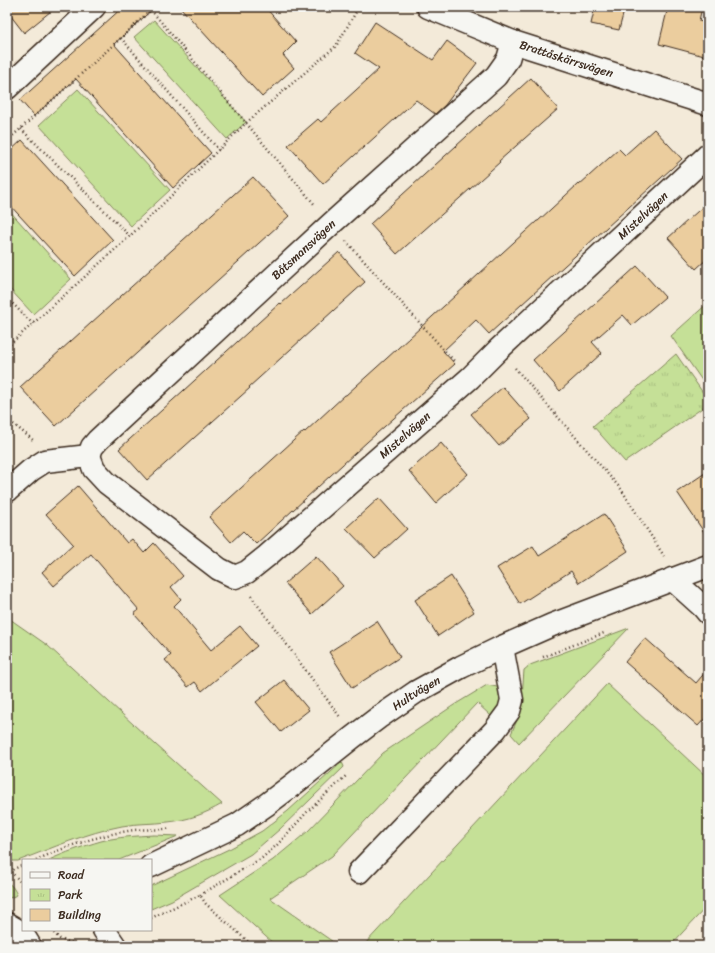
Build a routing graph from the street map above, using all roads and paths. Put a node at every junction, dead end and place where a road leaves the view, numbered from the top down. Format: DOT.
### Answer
graph roads {
  1 [pos="94,7"];
  2 [pos="154,7"];
  3 [pos="359,7"];
  4 [pos="428,7"];
  5 [pos="151,10"];
  6 [pos="121,38"];
  7 [pos="513,42"];
  8 [pos="7,88"];
  9 [pos="708,104"];
  10 [pos="246,123"];
  11 [pos="21,129"];
  12 [pos="7,141"];
  13 [pos="219,150"];
  14 [pos="708,155"];
  15 [pos="331,224"];
  16 [pos="130,236"];
  17 [pos="7,298"];
  18 [pos="33,324"];
  19 [pos="7,347"];
  20 [pos="498,350"];
  21 [pos="470,378"];
  22 [pos="89,456"];
  23 [pos="7,491"];
  24 [pos="708,566"];
  25 [pos="235,577"];
  26 [pos="672,579"];
  27 [pos="708,613"];
  28 [pos="611,630"];
  29 [pos="502,647"];
  30 [pos="507,672"];
  31 [pos="353,737"];
  32 [pos="351,771"];
  33 [pos="22,866"];
  34 [pos="152,866"];
  35 [pos="8,871"];
  36 [pos="359,872"];
  37 [pos="22,885"];
  38 [pos="200,895"];
  39 [pos="152,918"];
  40 [pos="53,931"];
  41 [pos="105,931"];
  42 [pos="81,946"];
  43 [pos="115,946"];
  44 [pos="253,946"];
  1 -- 8 [label="street"];
  2 -- 5 [label="path"];
  3 -- 10 [label="path"];
  4 -- 7 [label="street, Brattåskärrsvägen"];
  5 -- 6 [label="path"];
  5 -- 10 [label="path"];
  6 -- 11 [label="path"];
  6 -- 13 [label="path"];
  7 -- 9 [label="street, Brattåskärrsvägen"];
  7 -- 15 [label="street, Båtsmansvägen"];
  10 -- 13 [label="path"];
  10 -- 15 [label="path"];
  11 -- 12 [label="path"];
  11 -- 16 [label="path"];
  13 -- 16 [label="path"];
  14 -- 20 [label="street, Mistelvägen"];
  15 -- 21 [label="path"];
  15 -- 22 [label="street, Båtsmansvägen"];
  16 -- 18 [label="path"];
  17 -- 18 [label="path"];
  18 -- 19 [label="path"];
  20 -- 21 [label="street, Mistelvägen"];
  20 -- 26 [label="path"];
  21 -- 25 [label="street, Mistelvägen"];
  22 -- 23 [label="street"];
  22 -- 25 [label="street"];
  24 -- 26 [label="street, Hultvägen"];
  25 -- 31 [label="path"];
  26 -- 27 [label="street"];
  26 -- 29 [label="street, Hultvägen"];
  28 -- 30 [label="path"];
  29 -- 30 [label="street"];
  29 -- 31 [label="street, Hultvägen"];
  30 -- 36 [label="street"];
  31 -- 34 [label="street, Hultvägen"];
  32 -- 38 [label="path"];
  33 -- 35 [label="path"];
  35 -- 37 [label="path"];
  38 -- 39 [label="path"];
  38 -- 44 [label="path"];
  40 -- 42 [label="path"];
  41 -- 43 [label="street"];
}
